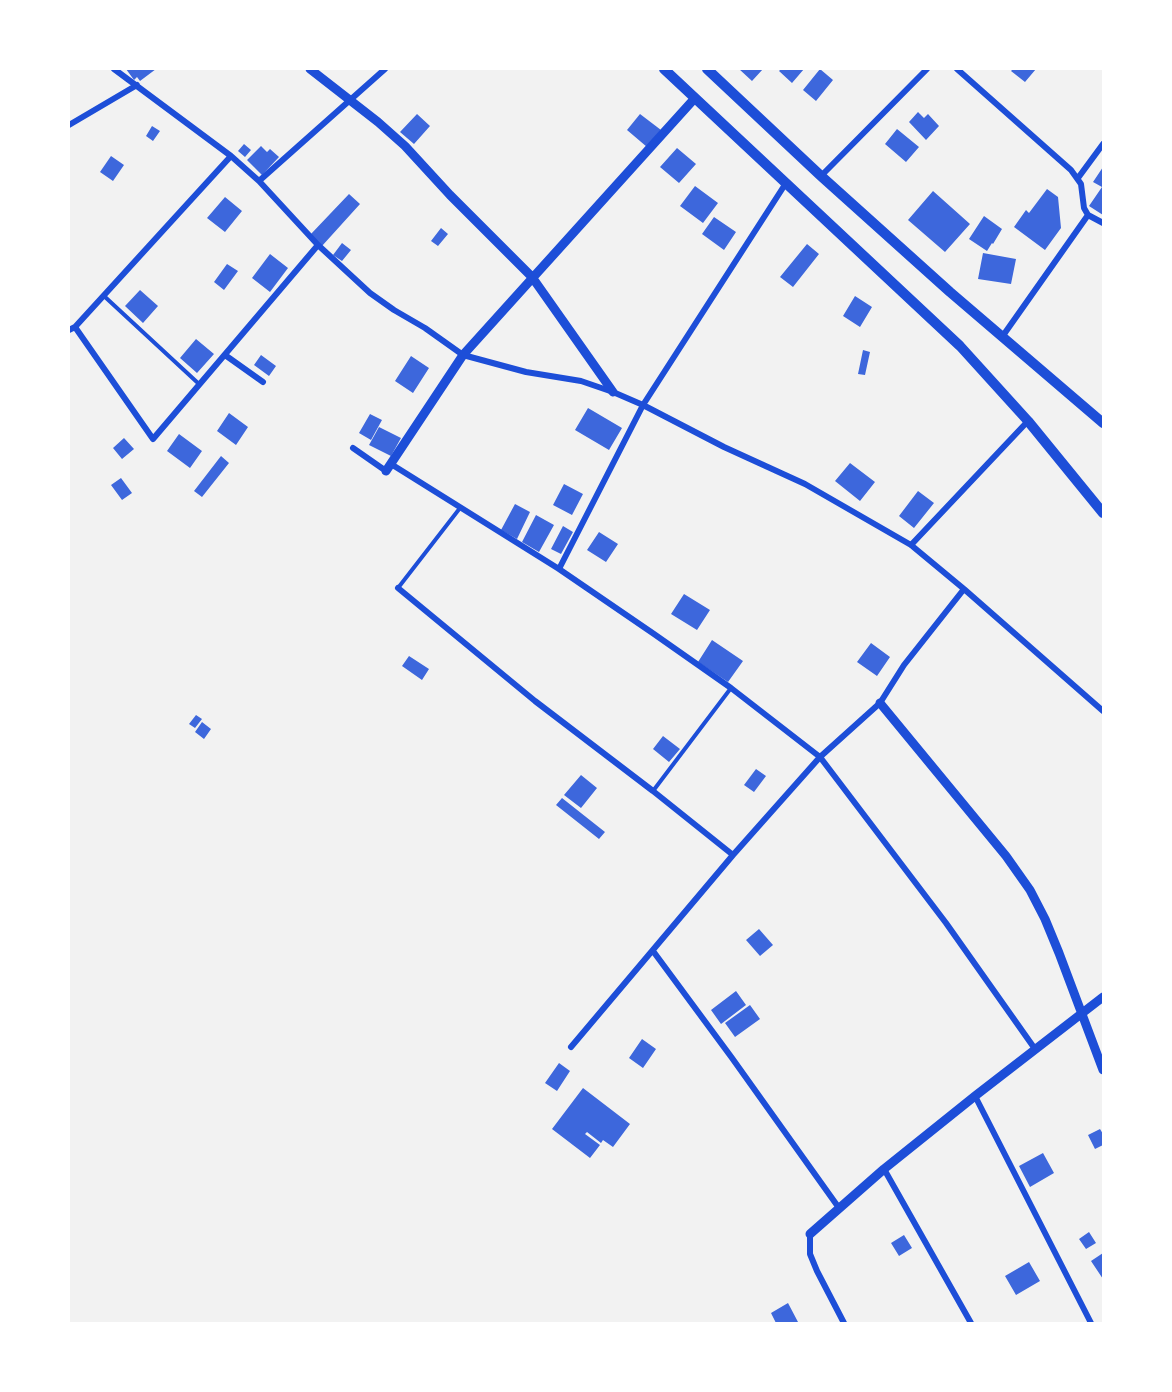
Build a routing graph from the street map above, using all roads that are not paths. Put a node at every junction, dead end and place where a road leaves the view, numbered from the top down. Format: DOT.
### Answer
graph roads {
  1 [pos="114,69"];
  2 [pos="310,69"];
  3 [pos="385,69"];
  4 [pos="664,69"];
  5 [pos="707,69"];
  6 [pos="927,69"];
  7 [pos="957,69"];
  8 [pos="137,85"];
  9 [pos="695,99"];
  10 [pos="350,100"];
  11 [pos="69,125"];
  12 [pos="1103,144"];
  13 [pos="231,156"];
  14 [pos="821,176"];
  15 [pos="1078,178"];
  16 [pos="259,181"];
  17 [pos="786,183"];
  18 [pos="1088,215"];
  19 [pos="1103,223"];
  20 [pos="318,245"];
  21 [pos="532,277"];
  22 [pos="104,296"];
  23 [pos="72,328"];
  24 [pos="1002,337"];
  25 [pos="225,355"];
  26 [pos="463,355"];
  27 [pos="263,382"];
  28 [pos="199,385"];
  29 [pos="613,392"];
  30 [pos="643,405"];
  31 [pos="1028,421"];
  32 [pos="1103,423"];
  33 [pos="353,448"];
  34 [pos="389,467"];
  35 [pos="460,507"];
  36 [pos="1103,513"];
  37 [pos="911,545"];
  38 [pos="559,569"];
  39 [pos="398,588"];
  40 [pos="964,589"];
  41 [pos="731,688"];
  42 [pos="880,703"];
  43 [pos="1103,711"];
  44 [pos="820,757"];
  45 [pos="653,791"];
  46 [pos="733,855"];
  47 [pos="653,951"];
  48 [pos="1103,997"];
  49 [pos="1081,1013"];
  50 [pos="571,1047"];
  51 [pos="1035,1049"];
  52 [pos="1103,1070"];
  53 [pos="975,1096"];
  54 [pos="884,1169"];
  55 [pos="839,1208"];
  56 [pos="810,1234"];
  57 [pos="844,1323"];
  58 [pos="971,1323"];
  59 [pos="1091,1323"];
  1 -- 8 [label="street"];
  2 -- 10 [label="street"];
  3 -- 10 [label="street"];
  4 -- 9 [label="main road"];
  5 -- 14 [label="main road"];
  6 -- 14 [label="street"];
  7 -- 15 [label="street"];
  8 -- 11 [label="street"];
  8 -- 13 [label="street"];
  9 -- 17 [label="main road"];
  9 -- 21 [label="street"];
  10 -- 16 [label="street"];
  10 -- 21 [label="street"];
  12 -- 15 [label="street"];
  13 -- 16 [label="street"];
  13 -- 22 [label="street"];
  14 -- 24 [label="main road"];
  15 -- 18 [label="street"];
  16 -- 20 [label="street"];
  17 -- 30 [label="street"];
  17 -- 31 [label="main road"];
  18 -- 19 [label="street"];
  18 -- 24 [label="street"];
  20 -- 25 [label="street"];
  20 -- 26 [label="street"];
  21 -- 26 [label="street"];
  21 -- 29 [label="street"];
  22 -- 23 [label="street"];
  22 -- 28 [label="lane"];
  23 -- 28 [label="street"];
  24 -- 32 [label="main road"];
  25 -- 27 [label="street"];
  25 -- 28 [label="street"];
  26 -- 29 [label="street"];
  26 -- 34 [label="street"];
  29 -- 30 [label="street"];
  30 -- 37 [label="street"];
  30 -- 38 [label="street"];
  31 -- 36 [label="main road"];
  31 -- 37 [label="street"];
  33 -- 34 [label="street"];
  34 -- 35 [label="street"];
  35 -- 38 [label="street"];
  35 -- 39 [label="lane"];
  37 -- 40 [label="street"];
  38 -- 41 [label="street"];
  39 -- 45 [label="street"];
  40 -- 42 [label="street"];
  40 -- 43 [label="street"];
  41 -- 44 [label="street"];
  41 -- 45 [label="lane"];
  42 -- 44 [label="street"];
  42 -- 49 [label="street"];
  44 -- 46 [label="street"];
  44 -- 51 [label="street"];
  45 -- 46 [label="street"];
  46 -- 47 [label="street"];
  47 -- 50 [label="street"];
  47 -- 55 [label="street"];
  48 -- 49 [label="street"];
  49 -- 51 [label="street"];
  49 -- 52 [label="street"];
  51 -- 53 [label="street"];
  53 -- 54 [label="street"];
  53 -- 59 [label="street"];
  54 -- 55 [label="street"];
  54 -- 58 [label="street"];
  55 -- 56 [label="street"];
  56 -- 57 [label="street"];
}
